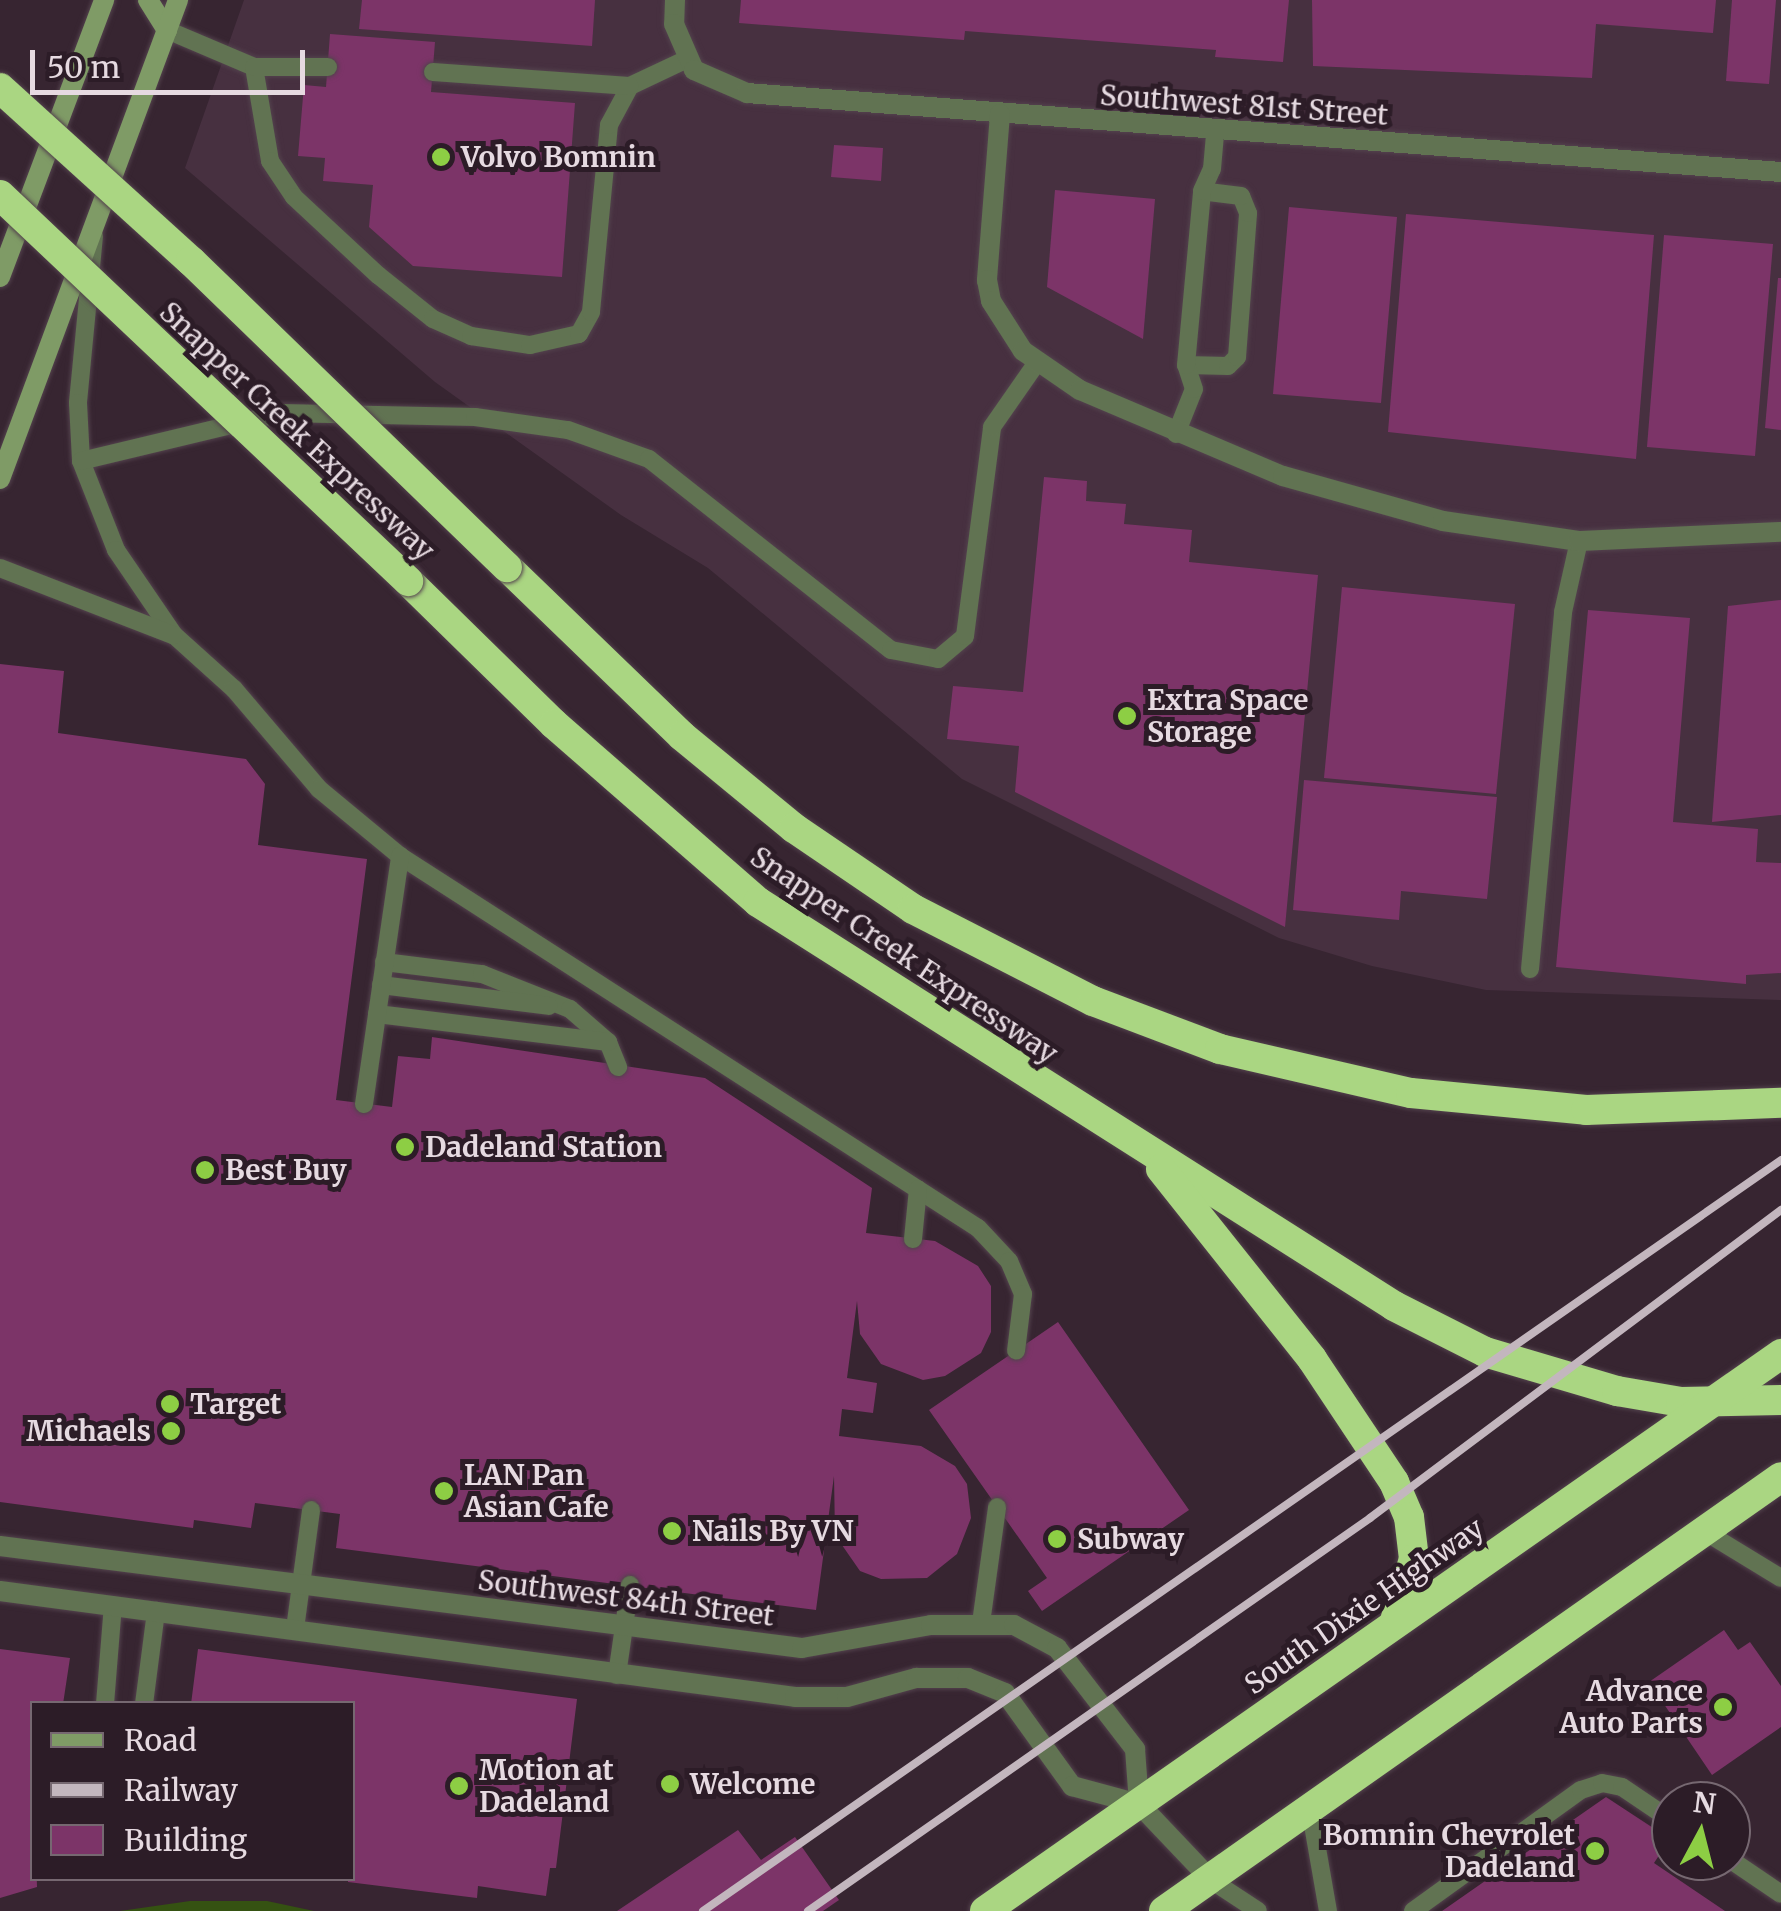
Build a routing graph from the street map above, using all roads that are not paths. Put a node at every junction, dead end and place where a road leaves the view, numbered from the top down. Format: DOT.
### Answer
graph roads {
  1 [pos="104,0"];
  2 [pos="148,0"];
  3 [pos="178,0"];
  4 [pos="674,0"];
  5 [pos="167,30"];
  6 [pos="687,58"];
  7 [pos="254,67"];
  8 [pos="328,67"];
  9 [pos="433,72"];
  10 [pos="630,86"];
  11 [pos="0,88"];
  12 [pos="1000,114"];
  13 [pos="1215,132"];
  14 [pos="1781,172"];
  15 [pos="1202,191"];
  16 [pos="0,195"];
  17 [pos="95,226"];
  18 [pos="0,277"];
  19 [pos="1036,364"];
  20 [pos="1186,365"];
  21 [pos="1176,434"];
  22 [pos="81,461"];
  23 [pos="0,479"];
  24 [pos="1781,532"];
  25 [pos="1578,541"];
  26 [pos="0,568"];
  27 [pos="174,635"];
  28 [pos="400,856"];
  29 [pos="384,962"];
  30 [pos="1530,969"];
  31 [pos="381,985"];
  32 [pos="570,1009"];
  33 [pos="377,1014"];
  34 [pos="608,1042"];
  35 [pos="618,1067"];
  36 [pos="1781,1103"];
  37 [pos="364,1104"];
  38 [pos="1146,1151"];
  39 [pos="918,1189"];
  40 [pos="913,1239"];
  41 [pos="1016,1351"];
  42 [pos="1781,1354"];
  43 [pos="1781,1400"];
  44 [pos="1710,1404"];
  45 [pos="1781,1477"];
  46 [pos="997,1507"];
  47 [pos="312,1510"];
  48 [pos="1704,1532"];
  49 [pos="0,1546"];
  50 [pos="1781,1578"];
  51 [pos="301,1586"];
  52 [pos="630,1586"];
  53 [pos="0,1590"];
  54 [pos="113,1605"];
  55 [pos="156,1611"];
  56 [pos="980,1623"];
  57 [pos="624,1624"];
  58 [pos="1394,1624"];
  59 [pos="295,1629"];
  60 [pos="618,1675"];
  61 [pos="105,1701"];
  62 [pos="144,1701"];
  63 [pos="1140,1804"];
  64 [pos="1651,1807"];
  65 [pos="1310,1808"];
  66 [pos="1751,1874"];
  67 [pos="1211,1880"];
  68 [pos="1781,1894"];
  69 [pos="985,1911"];
  70 [pos="1164,1911"];
  71 [pos="1258,1911"];
  72 [pos="1328,1911"];
  73 [pos="1414,1911"];
  1 -- 18 [label="street"];
  2 -- 5 [label="street"];
  3 -- 5 [label="street"];
  4 -- 6 [label="street"];
  5 -- 7 [label="lane"];
  5 -- 17 [label="street"];
  6 -- 10 [label="lane"];
  6 -- 12 [label="street, Southwest 81st Street"];
  7 -- 8 [label="lane"];
  7 -- 10 [label="lane"];
  9 -- 10 [label="lane"];
  11 -- 36 [label="highway, Snapper Creek Expressway, bridge"];
  12 -- 13 [label="street, Southwest 81st Street"];
  12 -- 19 [label="street"];
  13 -- 14 [label="street, Southwest 81st Street"];
  13 -- 15 [label="lane"];
  15 -- 20 [label="lane"];
  15 -- 20 [label="lane"];
  16 -- 38 [label="highway, Snapper Creek Expressway, bridge"];
  17 -- 22 [label="lane"];
  17 -- 23 [label="street"];
  19 -- 21 [label="street"];
  19 -- 22 [label="lane"];
  20 -- 21 [label="lane"];
  21 -- 25 [label="street"];
  22 -- 27 [label="lane"];
  24 -- 25 [label="street"];
  25 -- 30 [label="lane"];
  26 -- 27 [label="lane"];
  27 -- 28 [label="lane"];
  28 -- 29 [label="lane"];
  28 -- 39 [label="lane"];
  29 -- 31 [label="lane"];
  29 -- 32 [label="lane"];
  31 -- 32 [label="lane"];
  31 -- 33 [label="lane"];
  32 -- 34 [label="lane"];
  33 -- 34 [label="lane"];
  33 -- 37 [label="lane"];
  34 -- 35 [label="lane"];
  38 -- 44 [label="highway, Snapper Creek Expressway"];
  38 -- 58 [label="highway"];
  39 -- 40 [label="lane"];
  39 -- 41 [label="lane"];
  42 -- 44 [label="highway, South Dixie Highway"];
  43 -- 44 [label="highway, Snapper Creek Expressway"];
  44 -- 58 [label="highway, South Dixie Highway"];
  45 -- 48 [label="highway"];
  46 -- 56 [label="lane"];
  47 -- 51 [label="lane"];
  48 -- 50 [label="lane"];
  48 -- 65 [label="highway"];
  49 -- 51 [label="street, Southwest 84th Street"];
  51 -- 57 [label="street, Southwest 84th Street"];
  51 -- 59 [label="lane"];
  52 -- 57 [label="lane"];
  53 -- 54 [label="street"];
  54 -- 55 [label="street"];
  54 -- 61 [label="lane"];
  55 -- 59 [label="street"];
  55 -- 62 [label="lane"];
  56 -- 57 [label="street, Southwest 84th Street"];
  56 -- 63 [label="street, Southwest 84th Street"];
  57 -- 60 [label="lane"];
  58 -- 63 [label="highway, South Dixie Highway"];
  59 -- 60 [label="street"];
  60 -- 63 [label="street"];
  63 -- 67 [label="street"];
  63 -- 69 [label="highway, South Dixie Highway"];
  64 -- 73 [label="lane"];
  65 -- 67 [label="highway"];
  65 -- 72 [label="lane"];
  66 -- 68 [label="lane"];
  67 -- 70 [label="highway"];
  67 -- 71 [label="lane"];
}
